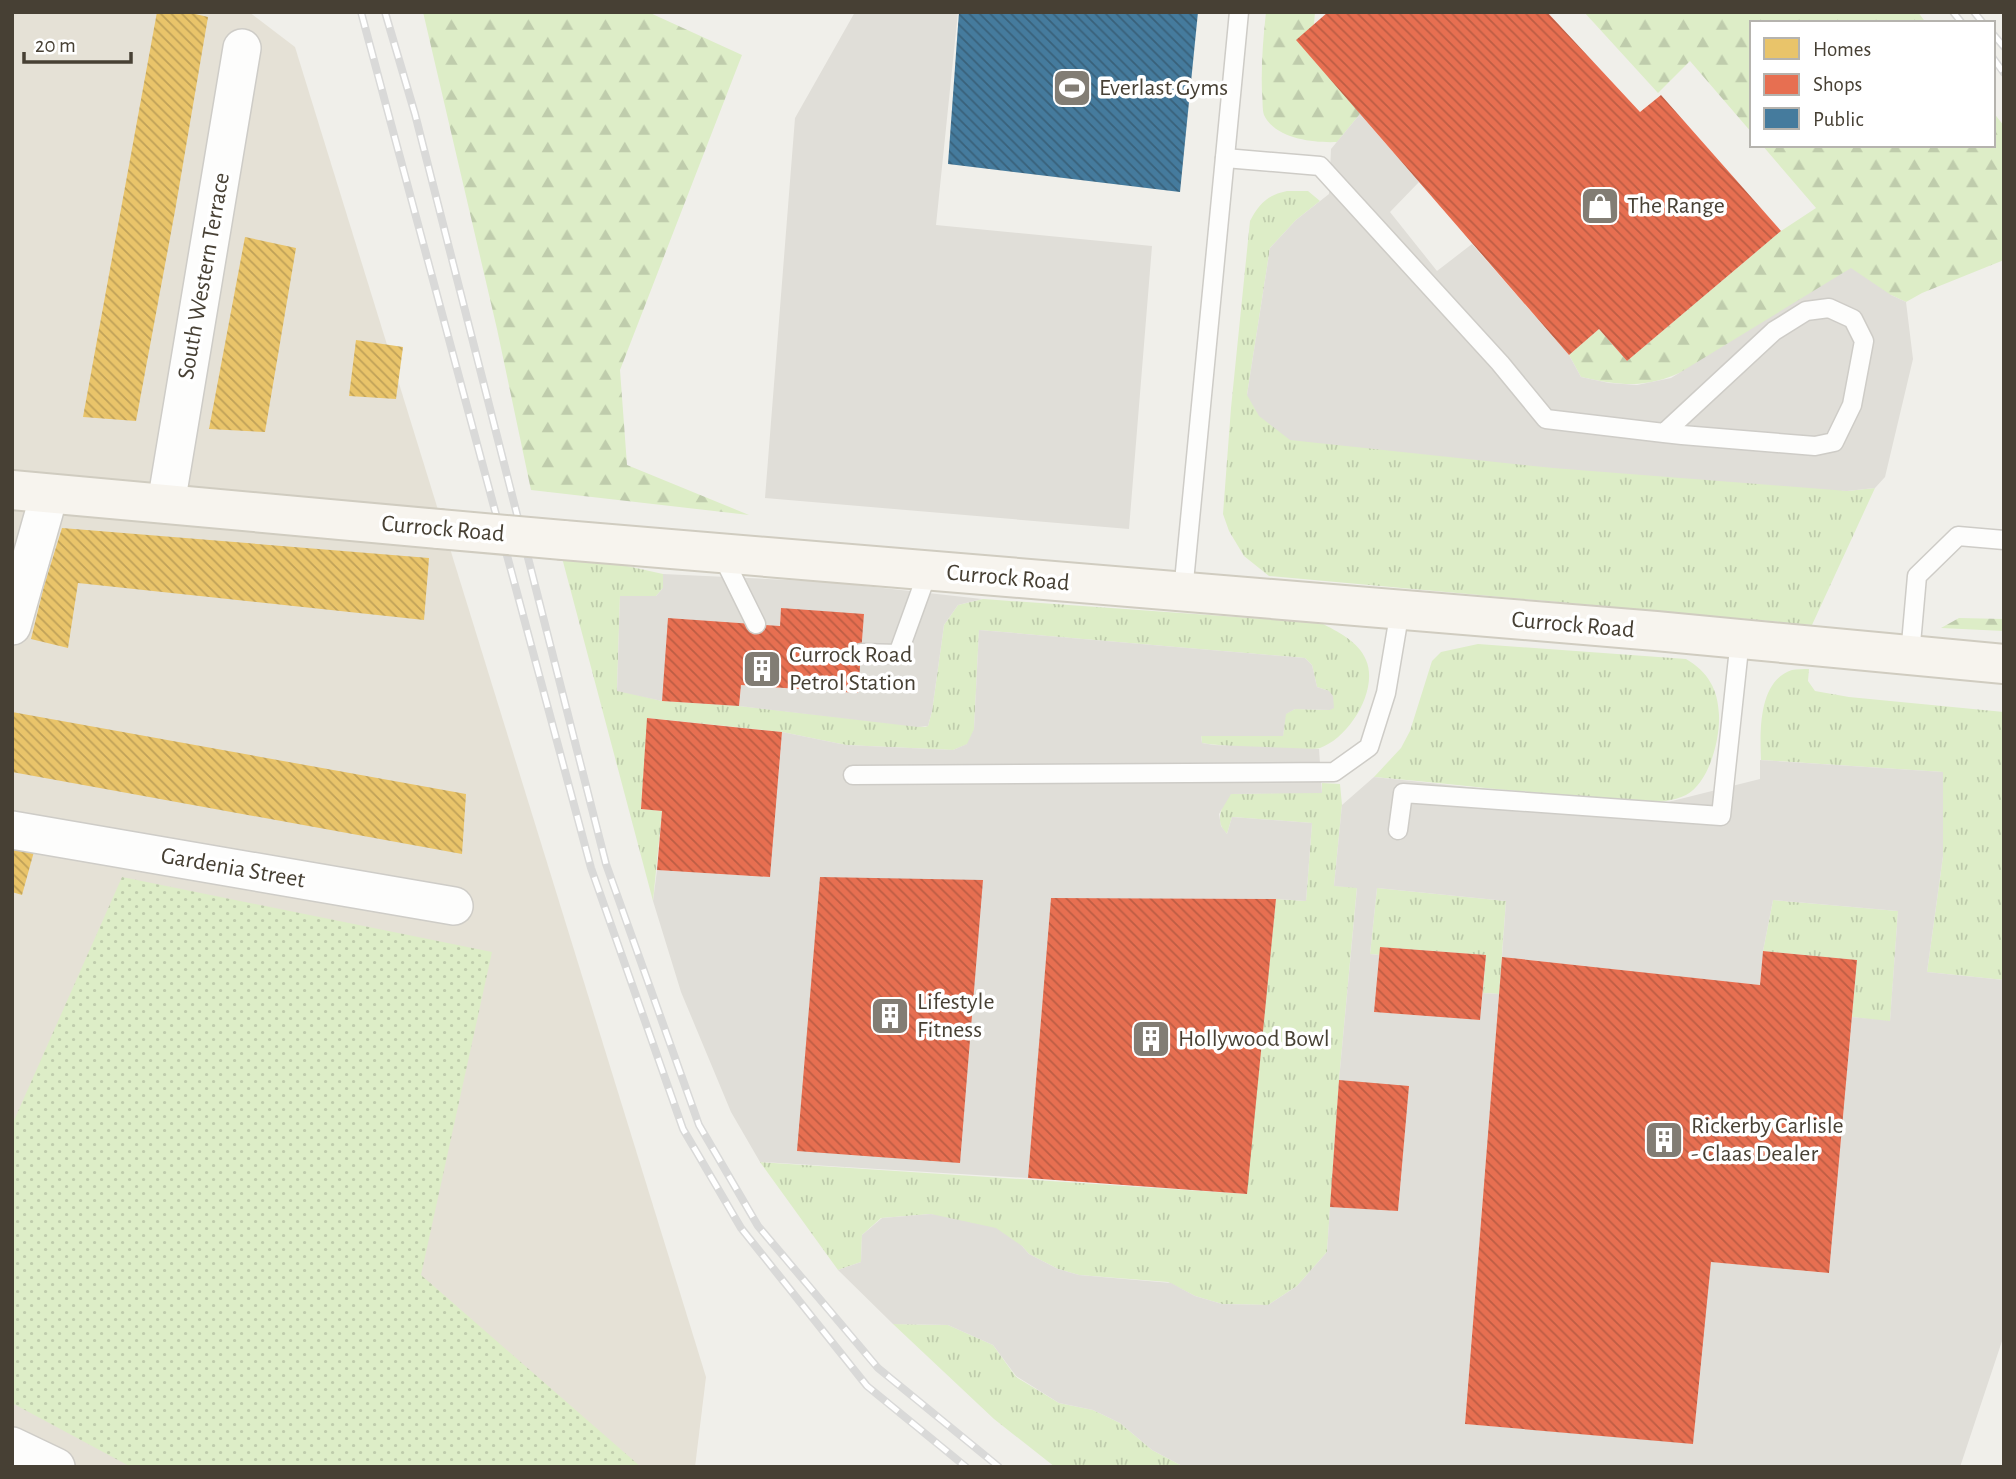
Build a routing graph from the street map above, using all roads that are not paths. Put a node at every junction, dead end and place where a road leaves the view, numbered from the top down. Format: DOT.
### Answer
graph roads {
  1 [pos="1239,12"];
  2 [pos="242,48"];
  3 [pos="1225,158"];
  4 [pos="1664,433"];
  5 [pos="31,492"];
  6 [pos="166,504"];
  7 [pos="2004,540"];
  8 [pos="721,554"];
  9 [pos="928,571"];
  10 [pos="1183,592"];
  11 [pos="1400,610"];
  12 [pos="756,624"];
  13 [pos="12,626"];
  14 [pos="1740,639"];
  15 [pos="861,653"];
  16 [pos="1910,655"];
  17 [pos="2004,664"];
  18 [pos="853,775"];
  19 [pos="12,830"];
  20 [pos="1398,830"];
  21 [pos="454,906"];
  22 [pos="12,1446"];
  23 [pos="56,1467"];
  1 -- 3 [label="lane"];
  2 -- 6 [label="street, South Western Terrace"];
  3 -- 4 [label="lane"];
  3 -- 10 [label="lane"];
  4 -- 4 [label="lane"];
  5 -- 6 [label="street, Currock Road"];
  5 -- 13 [label="street"];
  6 -- 8 [label="street, Currock Road, bridge"];
  7 -- 16 [label="lane"];
  8 -- 9 [label="street, Currock Road"];
  8 -- 12 [label="lane"];
  9 -- 10 [label="street, Currock Road"];
  9 -- 15 [label="lane"];
  10 -- 11 [label="street, Currock Road"];
  11 -- 14 [label="street, Currock Road"];
  11 -- 18 [label="lane"];
  14 -- 16 [label="street, Currock Road"];
  14 -- 20 [label="lane"];
  16 -- 17 [label="street, Currock Road"];
  19 -- 21 [label="street, Gardenia Street"];
  22 -- 23 [label="street"];
}
